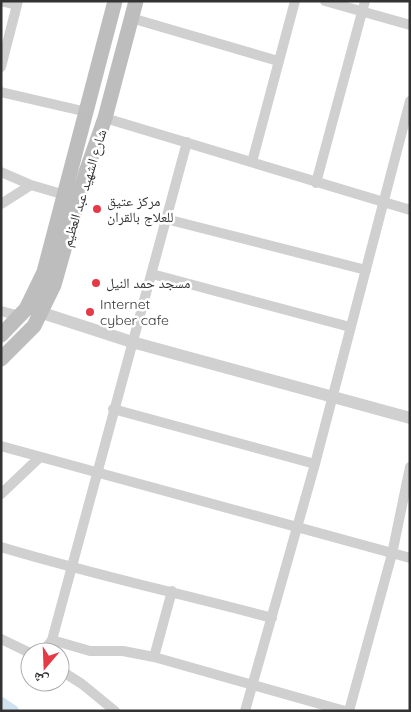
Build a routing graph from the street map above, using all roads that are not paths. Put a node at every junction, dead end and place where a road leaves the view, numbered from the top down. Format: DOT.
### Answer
graph roads {
  1 [pos="1,1"];
  2 [pos="115,1"];
  3 [pos="136,1"];
  4 [pos="295,1"];
  5 [pos="325,1"];
  6 [pos="364,1"];
  7 [pos="18,3"];
  8 [pos="361,13"];
  9 [pos="132,18"];
  10 [pos="410,25"];
  11 [pos="278,61"];
  12 [pos="1,67"];
  13 [pos="1,92"];
  14 [pos="410,102"];
  15 [pos="87,112"];
  16 [pos="105,118"];
  17 [pos="187,142"];
  18 [pos="252,162"];
  19 [pos="79,170"];
  20 [pos="1,172"];
  21 [pos="316,182"];
  22 [pos="31,185"];
  23 [pos="65,195"];
  24 [pos="382,202"];
  25 [pos="1,204"];
  26 [pos="410,210"];
  27 [pos="166,219"];
  28 [pos="366,270"];
  29 [pos="152,274"];
  30 [pos="1,311"];
  31 [pos="29,312"];
  32 [pos="350,327"];
  33 [pos="1,335"];
  34 [pos="132,342"];
  35 [pos="1,359"];
  36 [pos="331,397"];
  37 [pos="113,409"];
  38 [pos="410,418"];
  39 [pos="1,446"];
  40 [pos="40,457"];
  41 [pos="315,464"];
  42 [pos="410,467"];
  43 [pos="96,472"];
  44 [pos="1,494"];
  45 [pos="297,528"];
  46 [pos="1,547"];
  47 [pos="392,554"];
  48 [pos="410,558"];
  49 [pos="72,568"];
  50 [pos="172,591"];
  51 [pos="272,618"];
  52 [pos="1,639"];
  53 [pos="52,640"];
  54 [pos="20,648"];
  55 [pos="154,657"];
  56 [pos="70,677"];
  57 [pos="252,686"];
  58 [pos="115,711"];
  59 [pos="245,711"];
  60 [pos="345,711"];
  61 [pos="349,711"];
  1 -- 7 [label="street"];
  2 -- 15 [label="main road, شارع الشهيد عبد العظيم"];
  3 -- 9 [label="main road, شارع الشهيد عبد العظيم"];
  4 -- 11 [label="street"];
  5 -- 8 [label="street"];
  6 -- 8 [label="street"];
  7 -- 12 [label="street"];
  8 -- 10 [label="street"];
  8 -- 21 [label="street"];
  9 -- 11 [label="street"];
  9 -- 16 [label="main road, شارع الشهيد عبد العظيم"];
  11 -- 18 [label="street"];
  13 -- 15 [label="street"];
  14 -- 24 [label="street"];
  15 -- 19 [label="main road, شارع الشهيد عبد العظيم"];
  16 -- 17 [label="street"];
  16 -- 19 [label="main road, شارع الشهيد عبد العظيم"];
  17 -- 18 [label="street"];
  17 -- 27 [label="street"];
  18 -- 21 [label="street"];
  19 -- 23 [label="main road, شارع الشهيد عبد العظيم"];
  19 -- 31 [label="main road, شارع الشهيد عبد العظيم"];
  20 -- 22 [label="street"];
  21 -- 24 [label="street"];
  22 -- 23 [label="street"];
  22 -- 25 [label="street"];
  23 -- 31 [label="main road, شارع الشهيد عبد العظيم"];
  24 -- 26 [label="street"];
  24 -- 28 [label="street"];
  27 -- 28 [label="street"];
  27 -- 29 [label="street"];
  28 -- 32 [label="street"];
  29 -- 32 [label="street"];
  29 -- 34 [label="street"];
  30 -- 31 [label="street"];
  31 -- 33 [label="main road, شارع الشهيد عبد العظيم"];
  31 -- 34 [label="street"];
  31 -- 35 [label="main road, شارع الشهيد عبد العظيم"];
  32 -- 36 [label="street"];
  34 -- 36 [label="street"];
  34 -- 37 [label="street"];
  36 -- 38 [label="street"];
  36 -- 41 [label="street"];
  37 -- 41 [label="street"];
  37 -- 43 [label="street"];
  39 -- 40 [label="street"];
  40 -- 43 [label="street"];
  40 -- 44 [label="street"];
  41 -- 45 [label="street"];
  42 -- 47 [label="street"];
  43 -- 45 [label="street"];
  43 -- 49 [label="street"];
  45 -- 47 [label="street"];
  45 -- 51 [label="street"];
  46 -- 49 [label="street"];
  47 -- 48 [label="street"];
  47 -- 61 [label="street"];
  49 -- 50 [label="street"];
  49 -- 53 [label="street"];
  50 -- 51 [label="street"];
  50 -- 55 [label="street"];
  51 -- 57 [label="street"];
  52 -- 54 [label="street"];
  53 -- 55 [label="street"];
  55 -- 57 [label="street"];
  56 -- 58 [label="street"];
  57 -- 59 [label="street"];
  57 -- 60 [label="street"];
}
